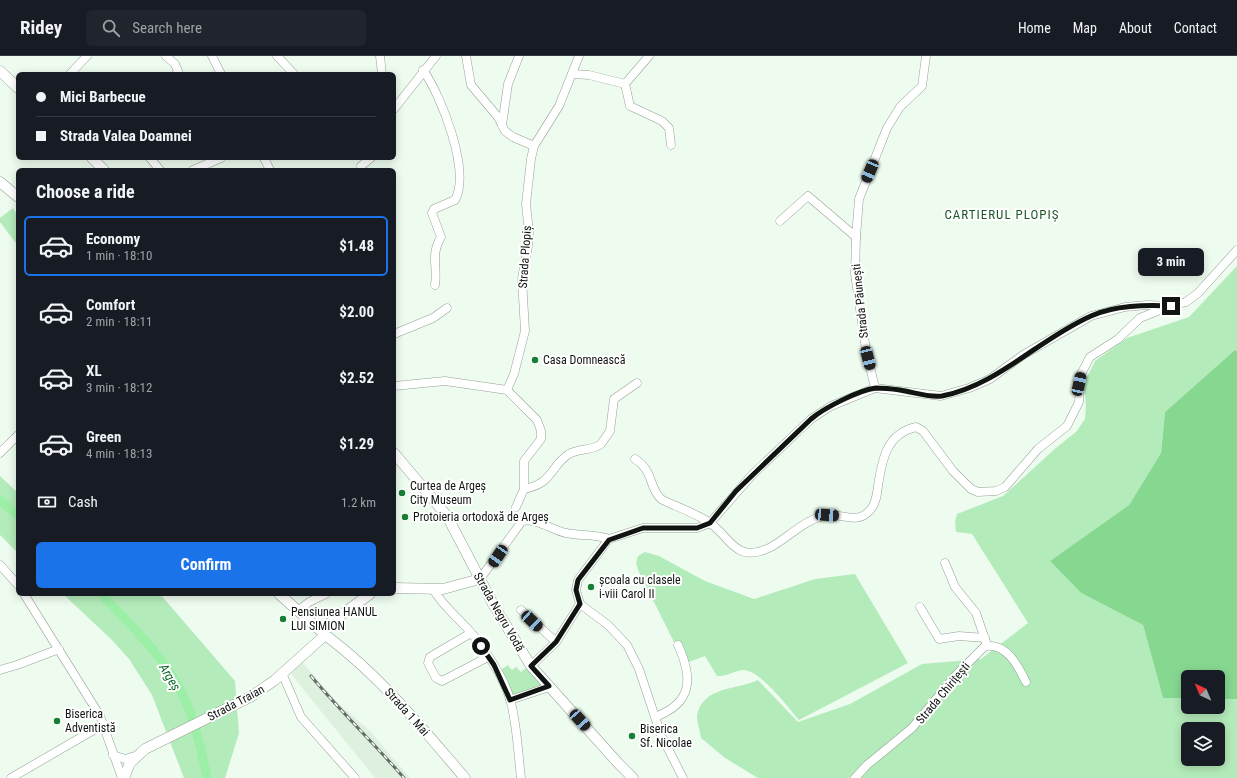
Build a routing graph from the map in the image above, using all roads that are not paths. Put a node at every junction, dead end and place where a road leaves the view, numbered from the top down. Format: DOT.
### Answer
graph roads {
  1 [pos="87,56"];
  2 [pos="166,56"];
  3 [pos="212,56"];
  4 [pos="277,56"];
  5 [pos="380,56"];
  6 [pos="436,56"];
  7 [pos="466,56"];
  8 [pos="519,56"];
  9 [pos="579,56"];
  10 [pos="649,56"];
  11 [pos="926,56"];
  12 [pos="423,70"];
  13 [pos="0,71"];
  14 [pos="72,72"];
  15 [pos="177,72"];
  16 [pos="220,72"];
  17 [pos="292,72"];
  18 [pos="382,72"];
  19 [pos="572,74"];
  20 [pos="625,84"];
  21 [pos="16,86"];
  22 [pos="396,106"];
  23 [pos="502,125"];
  24 [pos="671,145"];
  25 [pos="534,146"];
  26 [pos="94,160"];
  27 [pos="152,160"];
  28 [pos="216,160"];
  29 [pos="102,168"];
  30 [pos="158,168"];
  31 [pos="198,168"];
  32 [pos="0,182"];
  33 [pos="16,195"];
  34 [pos="780,221"];
  35 [pos="856,237"];
  36 [pos="1237,250"];
  37 [pos="435,285"];
  38 [pos="1171,306"];
  39 [pos="447,308"];
  40 [pos="396,333"];
  41 [pos="637,383"];
  42 [pos="396,386"];
  43 [pos="875,388"];
  44 [pos="507,390"];
  45 [pos="16,437"];
  46 [pos="0,452"];
  47 [pos="396,453"];
  48 [pos="635,459"];
  49 [pos="524,489"];
  50 [pos="516,507"];
  51 [pos="710,523"];
  52 [pos="609,540"];
  53 [pos="945,563"];
  54 [pos="0,565"];
  55 [pos="480,580"];
  56 [pos="16,583"];
  57 [pos="396,588"];
  58 [pos="433,589"];
  59 [pos="25,596"];
  60 [pos="282,596"];
  61 [pos="322,596"];
  62 [pos="367,596"];
  63 [pos="580,604"];
  64 [pos="920,607"];
  65 [pos="299,610"];
  66 [pos="521,610"];
  67 [pos="327,631"];
  68 [pos="471,633"];
  69 [pos="556,642"];
  70 [pos="986,642"];
  71 [pos="678,645"];
  72 [pos="59,649"];
  73 [pos="488,657"];
  74 [pos="531,666"];
  75 [pos="0,670"];
  76 [pos="282,673"];
  77 [pos="1026,682"];
  78 [pos="549,686"];
  79 [pos="510,700"];
  80 [pos="655,717"];
  81 [pos="104,724"];
  82 [pos="113,755"];
  83 [pos="136,756"];
  84 [pos="11,778"];
  85 [pos="123,778"];
  86 [pos="355,778"];
  87 [pos="465,778"];
  88 [pos="521,778"];
  89 [pos="634,778"];
  90 [pos="683,778"];
  91 [pos="855,778"];
  1 -- 14 [label="street"];
  2 -- 15 [label="street"];
  3 -- 16 [label="street"];
  4 -- 17 [label="street"];
  5 -- 18 [label="street"];
  6 -- 12 [label="street"];
  7 -- 23 [label="street"];
  8 -- 23 [label="street"];
  9 -- 19 [label="street, Strada Plopiș"];
  10 -- 20 [label="street"];
  11 -- 35 [label="street, Strada Păunești"];
  12 -- 22 [label="street"];
  12 -- 37 [label="street"];
  13 -- 21 [label="main road"];
  19 -- 20 [label="street"];
  19 -- 25 [label="street, Strada Plopiș"];
  20 -- 24 [label="street"];
  23 -- 25 [label="street"];
  25 -- 44 [label="street, Strada Plopiș"];
  26 -- 29 [label="main road"];
  27 -- 30 [label="street"];
  28 -- 31 [label="street"];
  32 -- 33 [label="main road"];
  34 -- 35 [label="street"];
  35 -- 43 [label="street, Strada Păunești"];
  36 -- 38 [label="street"];
  38 -- 43 [label="street"];
  38 -- 51 [label="street"];
  39 -- 40 [label="street"];
  41 -- 49 [label="street"];
  42 -- 44 [label="street"];
  43 -- 51 [label="street"];
  44 -- 49 [label="street"];
  45 -- 46 [label="street"];
  47 -- 55 [label="main road, Strada Negru Vodă"];
  48 -- 51 [label="street"];
  49 -- 50 [label="street"];
  51 -- 52 [label="street"];
  52 -- 55 [label="street"];
  52 -- 63 [label="street"];
  53 -- 70 [label="street"];
  54 -- 56 [label="street"];
  55 -- 58 [label="main road"];
  55 -- 74 [label="main road, Strada Negru Vodă"];
  57 -- 58 [label="main road"];
  58 -- 68 [label="street"];
  59 -- 72 [label="street"];
  60 -- 65 [label="main road, Strada 1 Mai"];
  61 -- 65 [label="street"];
  62 -- 67 [label="main road, Strada Traian"];
  63 -- 69 [label="street"];
  63 -- 80 [label="street"];
  64 -- 70 [label="street"];
  65 -- 67 [label="main road, Strada 1 Mai"];
  66 -- 69 [label="street, Strada Negru Vodă"];
  67 -- 76 [label="main road, Strada Traian"];
  67 -- 87 [label="main road, Strada 1 Mai"];
  68 -- 73 [label="street"];
  68 -- 73 [label="street"];
  69 -- 74 [label="street"];
  70 -- 77 [label="street"];
  70 -- 91 [label="street, Strada Chirițești"];
  71 -- 80 [label="street"];
  72 -- 75 [label="street"];
  72 -- 81 [label="street"];
  73 -- 79 [label="street"];
  74 -- 78 [label="main road, Strada Negru Vodă"];
  76 -- 83 [label="main road, Strada Traian"];
  76 -- 86 [label="street"];
  78 -- 79 [label="street"];
  78 -- 89 [label="main road, Strada Negru Vodă"];
  79 -- 88 [label="street"];
  80 -- 90 [label="street"];
  81 -- 82 [label="street"];
  81 -- 84 [label="street"];
  82 -- 83 [label="street"];
  82 -- 85 [label="street"];
  83 -- 85 [label="main road"];
}
